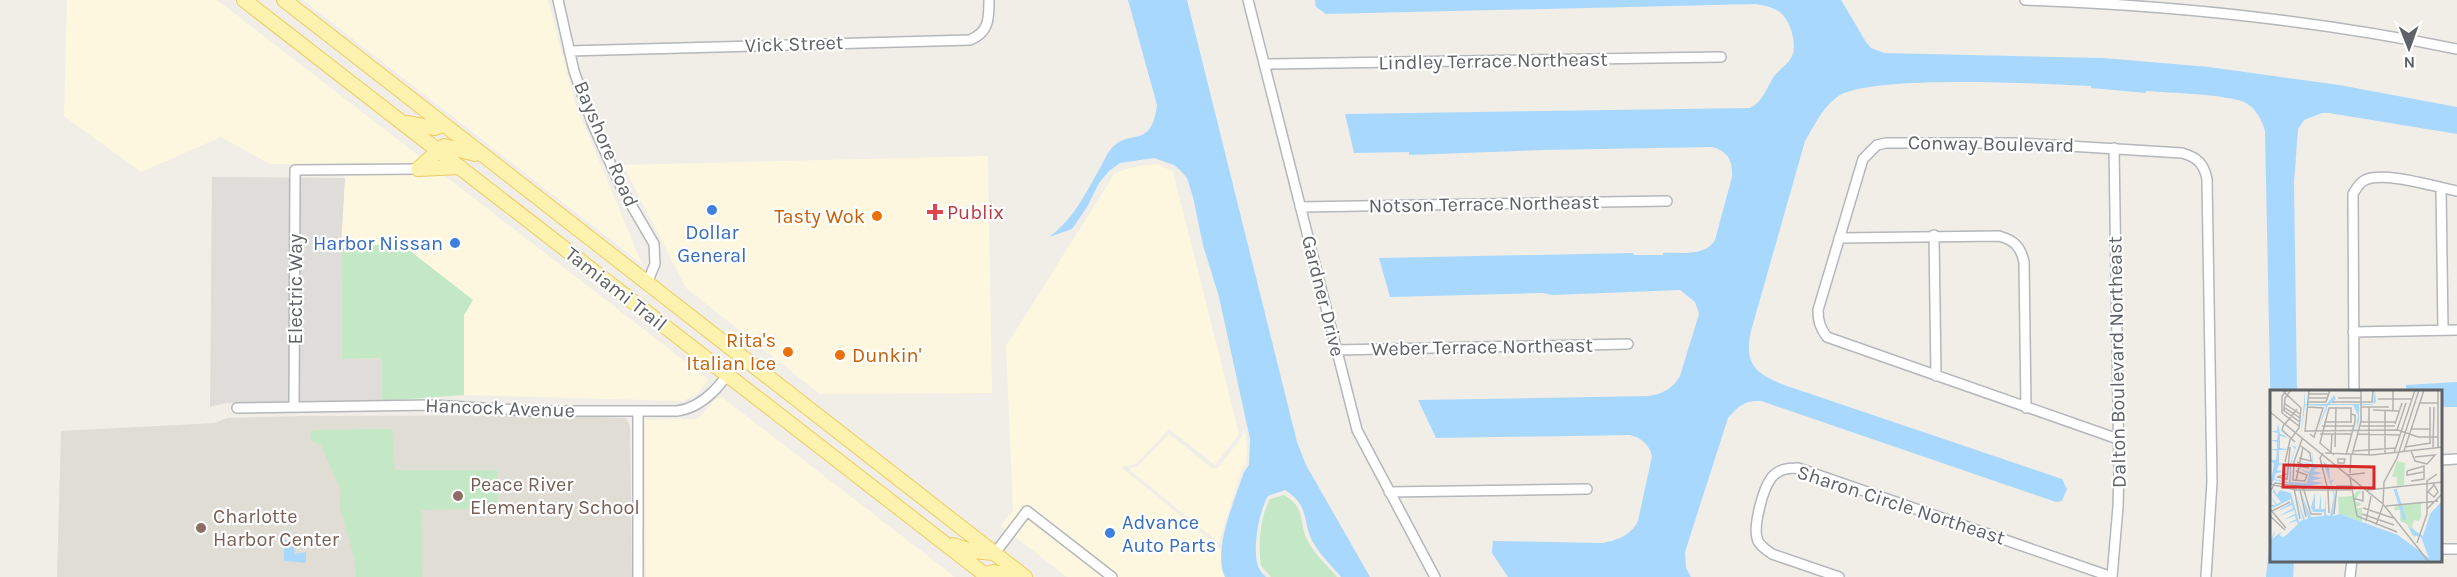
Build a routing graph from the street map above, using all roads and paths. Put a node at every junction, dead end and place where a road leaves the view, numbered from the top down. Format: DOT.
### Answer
graph roads {
  1 [pos="244,0"];
  2 [pos="284,0"];
  3 [pos="558,0"];
  4 [pos="989,0"];
  5 [pos="1248,0"];
  6 [pos="2025,0"];
  7 [pos="2172,4"];
  8 [pos="2457,49"];
  9 [pos="569,51"];
  10 [pos="1721,57"];
  11 [pos="1264,64"];
  12 [pos="400,120"];
  13 [pos="444,125"];
  14 [pos="2114,148"];
  15 [pos="438,150"];
  16 [pos="483,156"];
  17 [pos="460,167"];
  18 [pos="418,169"];
  19 [pos="2440,188"];
  20 [pos="2457,191"];
  21 [pos="1667,201"];
  22 [pos="1300,207"];
  23 [pos="1934,235"];
  24 [pos="1839,238"];
  25 [pos="647,283"];
  26 [pos="2443,330"];
  27 [pos="2457,330"];
  28 [pos="2353,332"];
  29 [pos="1628,344"];
  30 [pos="1337,350"];
  31 [pos="741,356"];
  32 [pos="727,375"];
  33 [pos="1936,376"];
  34 [pos="2354,390"];
  35 [pos="294,407"];
  36 [pos="237,408"];
  37 [pos="2026,408"];
  38 [pos="638,411"];
  39 [pos="2118,439"];
  40 [pos="2457,459"];
  41 [pos="2442,460"];
  42 [pos="1587,489"];
  43 [pos="1389,492"];
  44 [pos="942,542"];
  45 [pos="995,553"];
  46 [pos="2352,562"];
  47 [pos="986,576"];
  48 [pos="638,577"];
  49 [pos="1016,577"];
  50 [pos="1025,577"];
  51 [pos="1112,577"];
  52 [pos="1435,577"];
  53 [pos="1839,577"];
  54 [pos="2112,577"];
  55 [pos="2206,577"];
  56 [pos="2350,577"];
  1 -- 12 [label="main road, Tamiami Trail"];
  2 -- 13 [label="main road, Tamiami Trail"];
  3 -- 9 [label="street, Bayshore Road"];
  4 -- 9 [label="street, Vick Street"];
  5 -- 11 [label="street, Gardner Drive"];
  6 -- 7 [label="street"];
  7 -- 8 [label="street"];
  9 -- 25 [label="street, Bayshore Road"];
  10 -- 11 [label="street, Lindley Terrace Northeast"];
  11 -- 22 [label="street, Gardner Drive"];
  12 -- 13 [label="main road"];
  12 -- 15 [label="main road, Tamiami Trail"];
  13 -- 16 [label="main road, Tamiami Trail"];
  14 -- 24 [label="street, Conway Boulevard"];
  14 -- 39 [label="street, Dalton Boulevard Northeast"];
  14 -- 55 [label="street, Conway Boulevard"];
  15 -- 16 [label="main road"];
  15 -- 17 [label="main road, Tamiami Trail"];
  15 -- 18 [label="main road"];
  16 -- 25 [label="main road, Tamiami Trail"];
  17 -- 18 [label="main road"];
  17 -- 32 [label="main road, Tamiami Trail"];
  18 -- 35 [label="street, Electric Way"];
  19 -- 20 [label="street"];
  19 -- 26 [label="street"];
  19 -- 28 [label="street"];
  21 -- 22 [label="street, Notson Terrace Northeast"];
  22 -- 30 [label="street, Gardner Drive"];
  23 -- 24 [label="street"];
  23 -- 33 [label="street"];
  23 -- 37 [label="street"];
  24 -- 33 [label="street, Conway Boulevard"];
  25 -- 31 [label="main road, Tamiami Trail"];
  26 -- 27 [label="street"];
  26 -- 28 [label="street"];
  28 -- 34 [label="street"];
  29 -- 30 [label="street, Weber Terrace Northeast"];
  30 -- 43 [label="street, Gardner Drive"];
  31 -- 32 [label="street, Hancock Avenue"];
  31 -- 45 [label="main road, Tamiami Trail"];
  32 -- 38 [label="street, Hancock Avenue"];
  32 -- 44 [label="main road, Tamiami Trail"];
  33 -- 37 [label="street, Conway Boulevard"];
  35 -- 36 [label="street, Hancock Avenue"];
  35 -- 38 [label="street, Hancock Avenue"];
  37 -- 39 [label="street, Conway Boulevard"];
  38 -- 48 [label="street"];
  39 -- 54 [label="street, Dalton Boulevard Northeast"];
  40 -- 41 [label="street"];
  42 -- 43 [label="street"];
  43 -- 52 [label="street, Gardner Drive"];
  44 -- 45 [label="main road"];
  44 -- 47 [label="main road, Tamiami Trail"];
  45 -- 50 [label="main road, Tamiami Trail"];
  45 -- 51 [label="street"];
  46 -- 56 [label="street"];
  47 -- 49 [label="main road"];
  53 -- 54 [label="street, Sharon Circle Northeast"];
}
